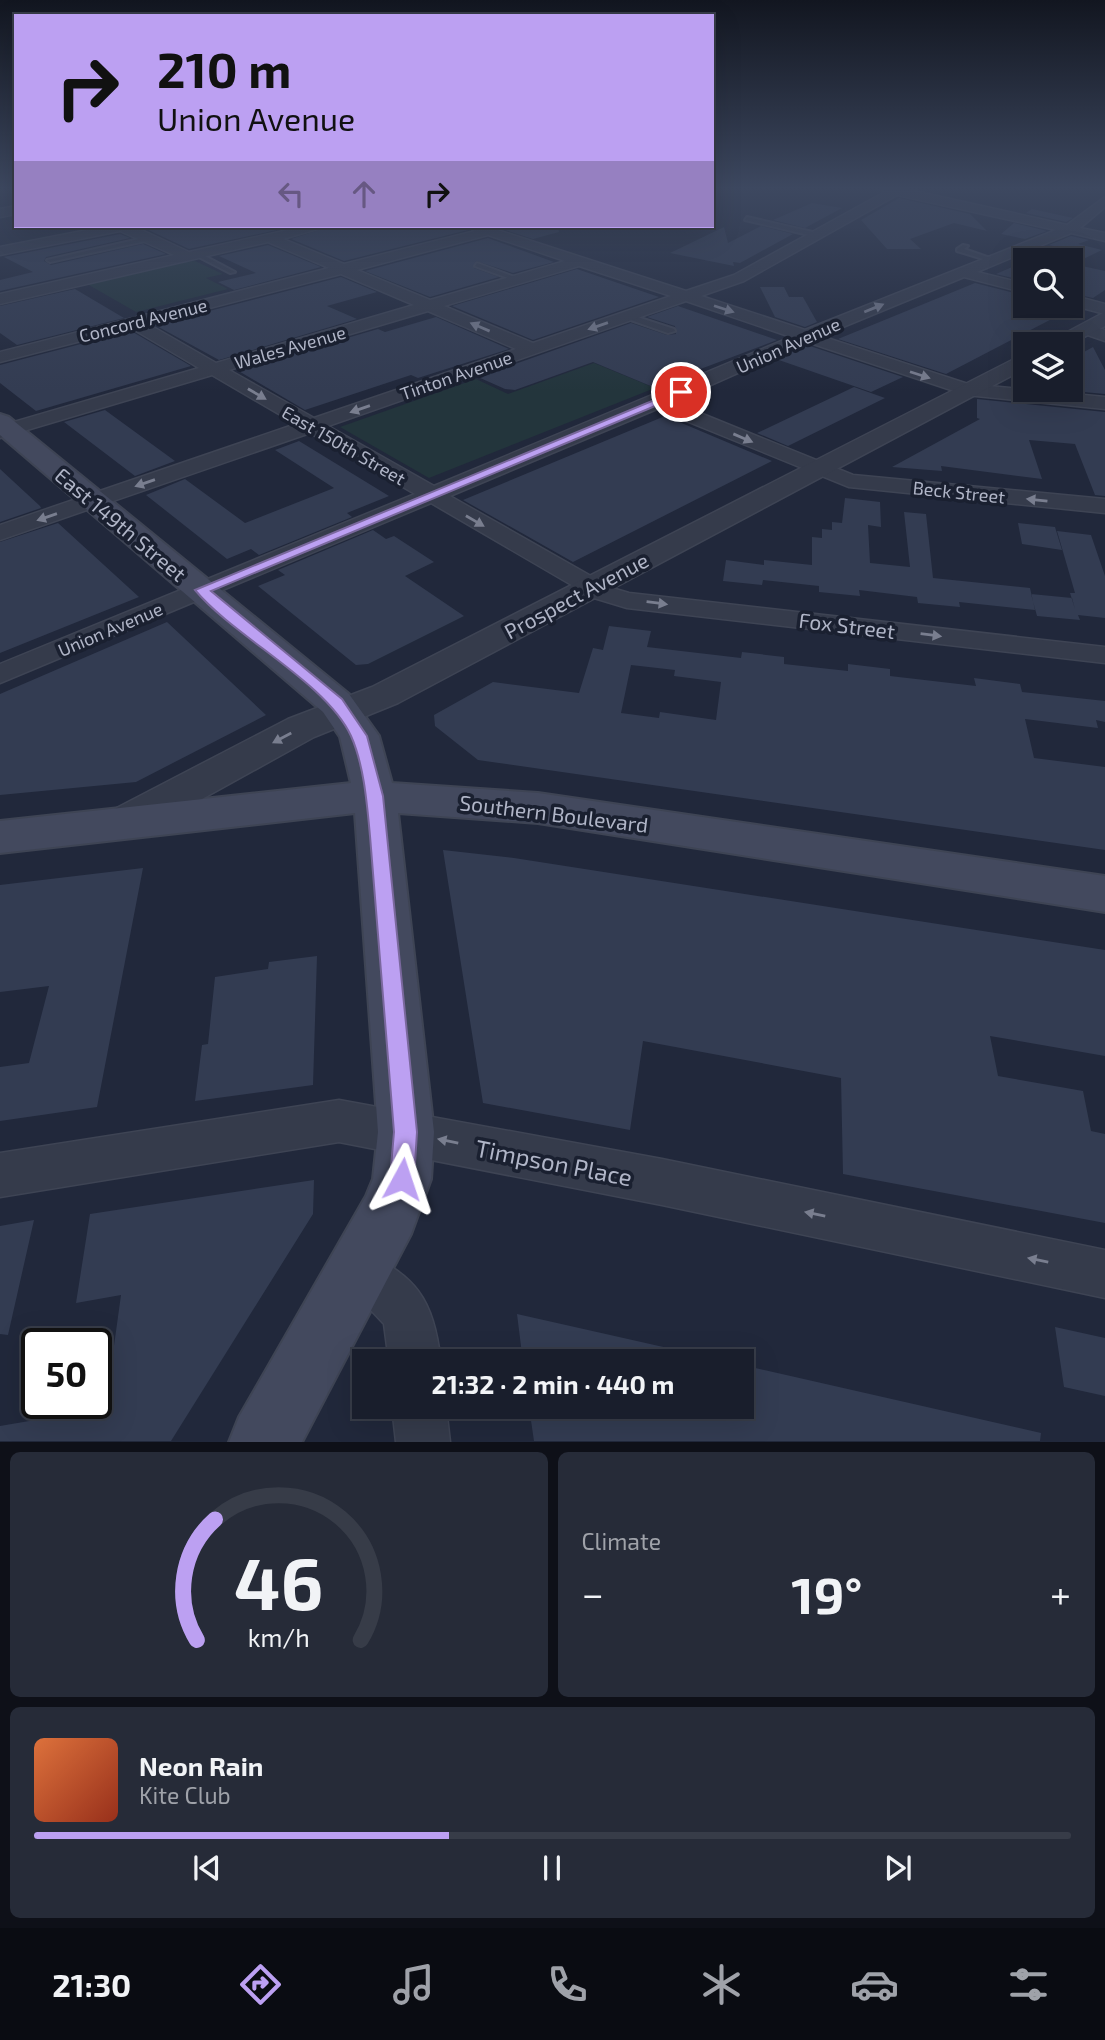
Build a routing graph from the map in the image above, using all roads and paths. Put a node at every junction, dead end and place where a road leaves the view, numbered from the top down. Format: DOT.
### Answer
graph roads {
  1 [pos="67,256"];
  2 [pos="186,256"];
  3 [pos="195,256"];
  4 [pos="313,256"];
  5 [pos="392,256"];
  6 [pos="566,256"];
  7 [pos="777,256"];
  8 [pos="980,256"];
  9 [pos="1002,256"];
  10 [pos="50,260"];
  11 [pos="993,260"];
  12 [pos="580,261"];
  13 [pos="477,265"];
  14 [pos="343,269"];
  15 [pos="232,272"];
  16 [pos="961,272"];
  17 [pos="518,280"];
  18 [pos="1013,286"];
  19 [pos="685,296"];
  20 [pos="0,299"];
  21 [pos="1083,303"];
  22 [pos="429,306"];
  23 [pos="1105,309"];
  24 [pos="628,316"];
  25 [pos="1105,318"];
  26 [pos="134,323"];
  27 [pos="1085,329"];
  28 [pos="671,331"];
  29 [pos="1079,332"];
  30 [pos="809,337"];
  31 [pos="1105,337"];
  32 [pos="531,349"];
  33 [pos="0,357"];
  34 [pos="1013,366"];
  35 [pos="214,369"];
  36 [pos="966,389"];
  37 [pos="657,402"];
  38 [pos="1105,403"];
  39 [pos="311,426"];
  40 [pos="3,428"];
  41 [pos="816,468"];
  42 [pos="432,496"];
  43 [pos="93,500"];
  44 [pos="1105,506"];
  45 [pos="0,533"];
  46 [pos="591,588"];
  47 [pos="201,590"];
  48 [pos="1105,655"];
  49 [pos="0,674"];
  50 [pos="345,712"];
  51 [pos="375,796"];
  52 [pos="122,824"];
  53 [pos="0,837"];
  54 [pos="1105,894"];
  55 [pos="406,1132"];
  56 [pos="0,1175"];
  57 [pos="357,1274"];
  58 [pos="1105,1274"];
  59 [pos="413,1349"];
  60 [pos="420,1419"];
  61 [pos="264,1441"];
  62 [pos="423,1441"];
  1 -- 10 [label="lane"];
  2 -- 20 [label="street"];
  3 -- 15 [label="lane"];
  4 -- 14 [label="street"];
  5 -- 14 [label="street, Concord Avenue"];
  6 -- 12 [label="street"];
  7 -- 19 [label="street, Tinton Avenue"];
  8 -- 11 [label="lane"];
  9 -- 11 [label="street, Union Avenue"];
  11 -- 16 [label="street, Union Avenue"];
  12 -- 17 [label="street, Wales Avenue"];
  12 -- 19 [label="street"];
  13 -- 17 [label="lane"];
  14 -- 22 [label="street"];
  14 -- 26 [label="street, Concord Avenue"];
  16 -- 18 [label="street"];
  30 -- 16 [label="street, Union Avenue, one-way"];
  17 -- 22 [label="street, Wales Avenue"];
  19 -- 24 [label="street, Tinton Avenue"];
  19 -- 30 [label="street, one-way"];
  21 -- 23 [label="street"];
  32 -- 22 [label="street, one-way"];
  22 -- 35 [label="street, Wales Avenue"];
  24 -- 28 [label="lane"];
  24 -- 32 [label="street, Tinton Avenue, one-way"];
  25 -- 27 [label="street"];
  26 -- 33 [label="street, Concord Avenue"];
  26 -- 35 [label="street, East 150th Street"];
  27 -- 29 [label="street"];
  27 -- 31 [label="street"];
  30 -- 36 [label="street, one-way"];
  30 -- 37 [label="street, Union Avenue"];
  32 -- 39 [label="street, Tinton Avenue, one-way"];
  34 -- 36 [label="street, Prospect Avenue"];
  35 -- 39 [label="street, East 150th Street, one-way"];
  35 -- 40 [label="street, Wales Avenue"];
  36 -- 38 [label="street"];
  36 -- 41 [label="street, Prospect Avenue"];
  37 -- 41 [label="street, Beck Street, one-way"];
  37 -- 42 [label="street, Union Avenue"];
  39 -- 42 [label="street, East 150th Street"];
  39 -- 43 [label="street, Tinton Avenue, one-way"];
  40 -- 43 [label="main road, East 149th Street"];
  44 -- 41 [label="street, Beck Street, one-way"];
  41 -- 46 [label="street, Prospect Avenue"];
  42 -- 46 [label="street, East 150th Street, one-way"];
  42 -- 47 [label="street, Union Avenue"];
  43 -- 45 [label="street, Tinton Avenue, one-way"];
  43 -- 47 [label="main road, East 149th Street"];
  46 -- 48 [label="street, Fox Street, one-way"];
  46 -- 50 [label="street, Prospect Avenue"];
  47 -- 49 [label="street, Union Avenue"];
  47 -- 50 [label="main road, East 149th Street"];
  50 -- 51 [label="main road, East 149th Street"];
  50 -- 52 [label="street, Prospect Avenue, one-way"];
  51 -- 52 [label="main road, Southern Boulevard"];
  51 -- 54 [label="main road, Southern Boulevard"];
  51 -- 55 [label="main road, East 149th Street"];
  52 -- 53 [label="main road, Southern Boulevard"];
  55 -- 56 [label="street, Timpson Place"];
  55 -- 57 [label="main road, East 149th Street"];
  58 -- 55 [label="street, Timpson Place, one-way"];
  57 -- 59 [label="street"];
  57 -- 61 [label="main road, East 149th Street"];
  60 -- 62 [label="street"];
}
